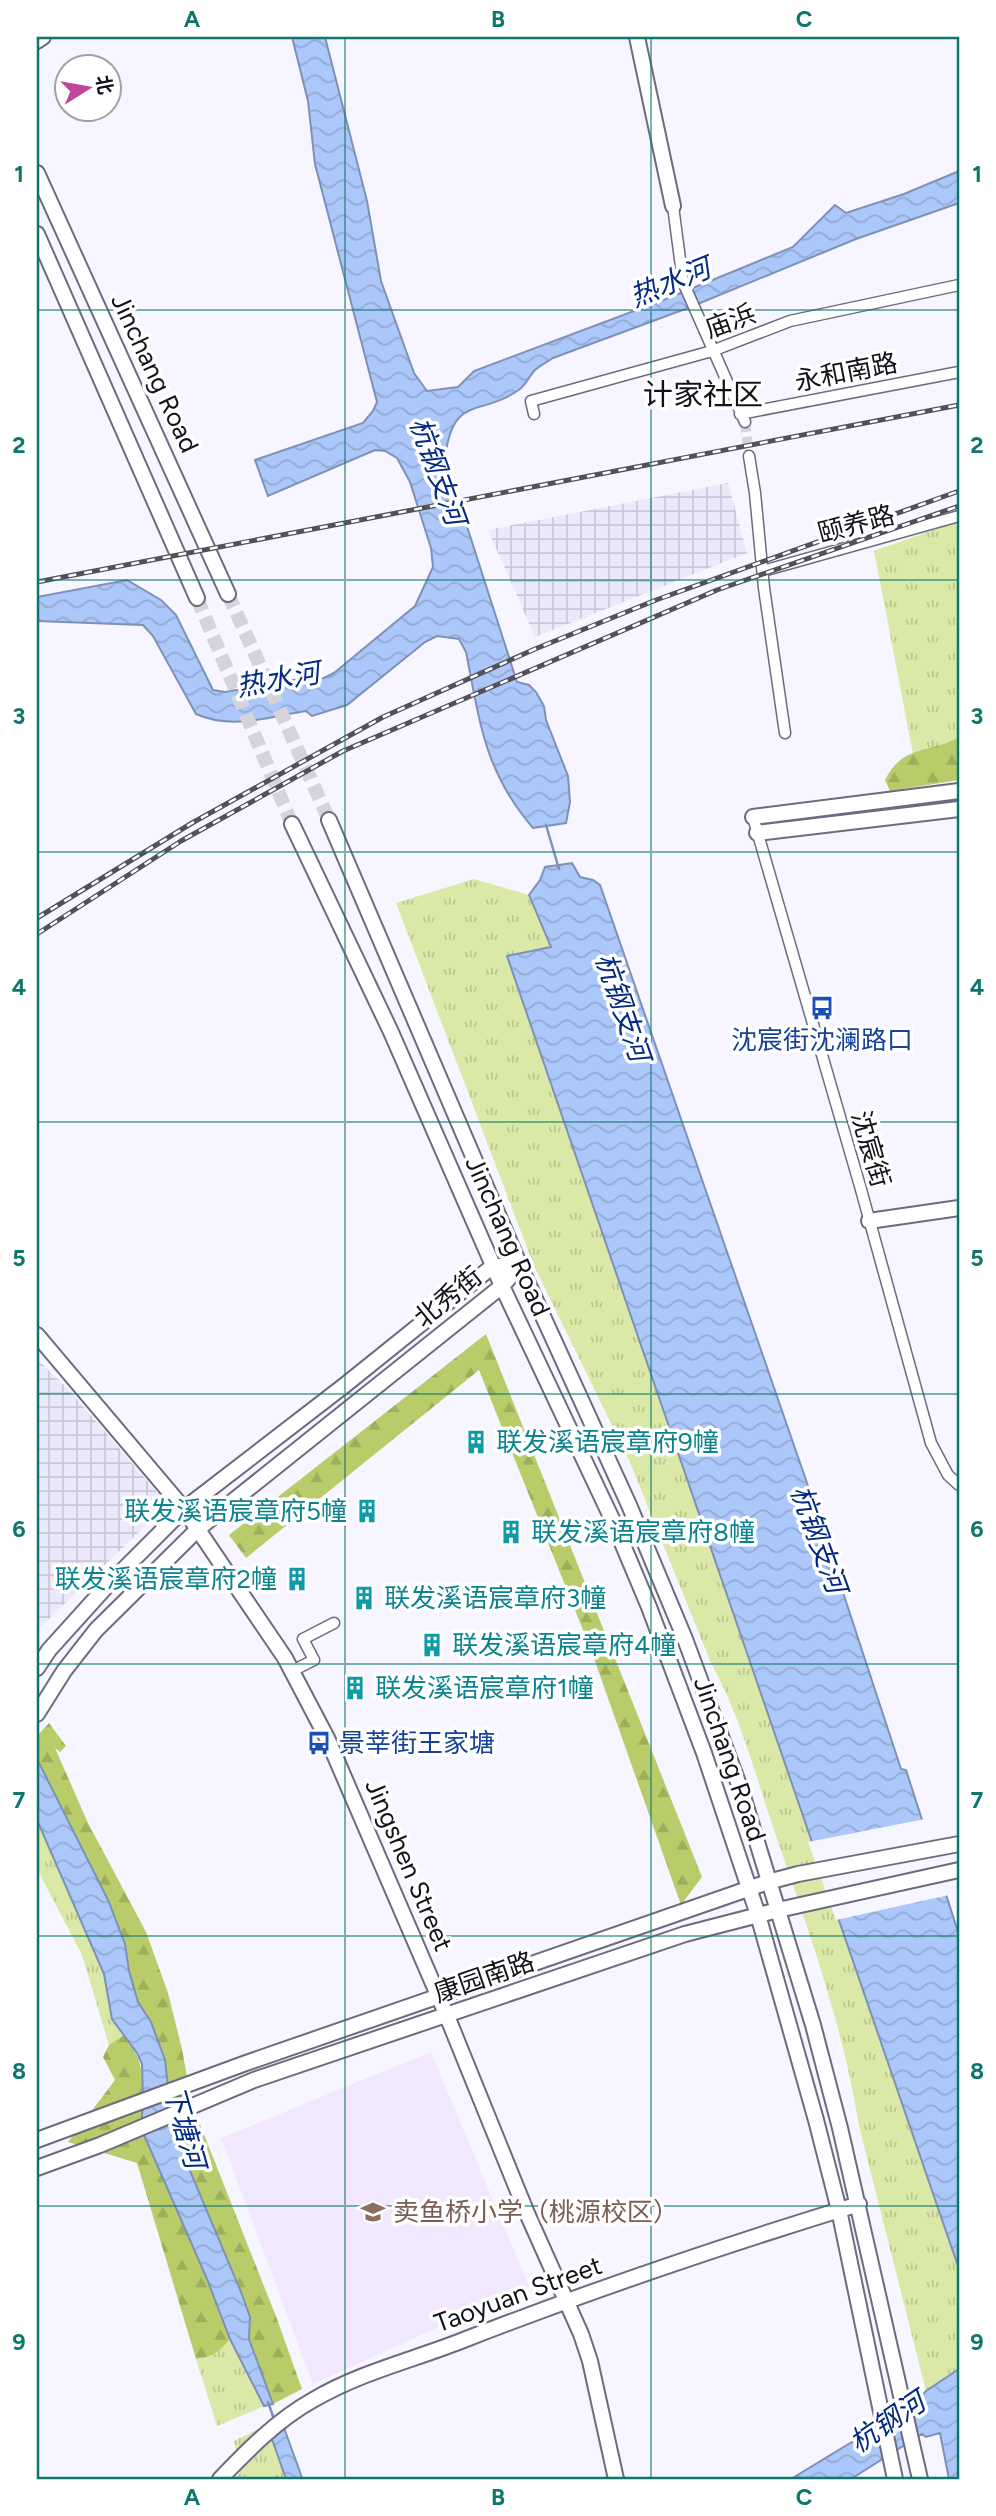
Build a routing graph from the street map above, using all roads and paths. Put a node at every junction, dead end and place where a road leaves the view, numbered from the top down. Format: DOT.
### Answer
graph roads {
  1 [pos="43,37"];
  2 [pos="637,37"];
  3 [pos="37,41"];
  4 [pos="37,173"];
  5 [pos="673,206"];
  6 [pos="37,234"];
  7 [pos="959,285"];
  8 [pos="712,351"];
  9 [pos="959,372"];
  10 [pos="534,414"];
  11 [pos="749,456"];
  12 [pos="959,516"];
  13 [pos="763,571"];
  14 [pos="228,594"];
  15 [pos="197,598"];
  16 [pos="785,733"];
  17 [pos="959,791"];
  18 [pos="959,809"];
  19 [pos="753,817"];
  20 [pos="329,820"];
  21 [pos="292,824"];
  22 [pos="757,833"];
  23 [pos="959,1208"];
  24 [pos="869,1221"];
  25 [pos="493,1266"];
  26 [pos="520,1266"];
  27 [pos="502,1286"];
  28 [pos="37,1335"];
  29 [pos="959,1485"];
  30 [pos="184,1509"];
  31 [pos="198,1530"];
  32 [pos="334,1623"];
  33 [pos="37,1668"];
  34 [pos="292,1671"];
  35 [pos="37,1714"];
  36 [pos="955,1844"];
  37 [pos="958,1871"];
  38 [pos="768,1882"];
  39 [pos="748,1889"];
  40 [pos="779,1910"];
  41 [pos="758,1915"];
  42 [pos="439,1998"];
  43 [pos="447,2016"];
  44 [pos="63,2129"];
  45 [pos="37,2132"];
  46 [pos="37,2140"];
  47 [pos="37,2168"];
  48 [pos="859,2204"];
  49 [pos="839,2210"];
  50 [pos="566,2300"];
  51 [pos="894,2473"];
  52 [pos="220,2479"];
  53 [pos="616,2479"];
  54 [pos="919,2479"];
  1 -- 3 [label="main road"];
  2 -- 5 [label="main road"];
  4 -- 14 [label="main road, Jinchang Road"];
  5 -- 8 [label="street"];
  6 -- 15 [label="main road, Jinchang Road"];
  7 -- 8 [label="street, 庙浜"];
  8 -- 9 [label="street, 永和南路"];
  8 -- 10 [label="street, 庙浜"];
  11 -- 13 [label="street"];
  12 -- 13 [label="street, 颐养路"];
  13 -- 16 [label="street"];
  17 -- 19 [label="main road"];
  18 -- 22 [label="main road"];
  19 -- 22 [label="street, 沈宸街"];
  20 -- 26 [label="main road, Jinchang Road"];
  21 -- 25 [label="main road, Jinchang Road"];
  22 -- 24 [label="street, 沈宸街"];
  23 -- 24 [label="main road"];
  24 -- 29 [label="street, 沈宸街"];
  25 -- 26 [label="main road, 北秀街"];
  25 -- 27 [label="main road, Jinchang Road"];
  25 -- 30 [label="main road, 北秀街"];
  26 -- 27 [label="main road, 北秀街"];
  26 -- 38 [label="main road, Jinchang Road"];
  27 -- 31 [label="main road, 北秀街"];
  27 -- 39 [label="main road, Jinchang Road"];
  28 -- 30 [label="main road, Jingshen Street"];
  30 -- 31 [label="main road, Jingshen Street"];
  30 -- 33 [label="main road, 北秀街"];
  31 -- 34 [label="main road, Jingshen Street"];
  31 -- 35 [label="main road, 北秀街"];
  32 -- 34 [label="street"];
  34 -- 42 [label="main road, Jingshen Street"];
  36 -- 38 [label="main road, 康园南路"];
  37 -- 40 [label="main road, 康园南路"];
  38 -- 39 [label="main road, 康园南路"];
  38 -- 40 [label="main road, Jinchang Road"];
  39 -- 41 [label="main road, Jinchang Road"];
  39 -- 42 [label="main road, 康园南路"];
  40 -- 41 [label="main road, 康园南路"];
  40 -- 48 [label="main road, Jinchang Road"];
  41 -- 43 [label="main road, 康园南路"];
  41 -- 49 [label="main road, Jinchang Road"];
  42 -- 43 [label="main road, Jingshen Street"];
  42 -- 44 [label="main road, 康园南路"];
  43 -- 47 [label="main road, 康园南路"];
  43 -- 50 [label="main road, Jingshen Street"];
  44 -- 45 [label="main road"];
  44 -- 46 [label="main road, 康园南路"];
  48 -- 49 [label="main road, Taoyuan Street"];
  48 -- 54 [label="main road, Jinchang Road"];
  49 -- 50 [label="main road, Taoyuan Street"];
  49 -- 51 [label="main road, Jinchang Road"];
  50 -- 52 [label="main road, Taoyuan Street"];
  50 -- 53 [label="main road, Jingshen Street"];
}
